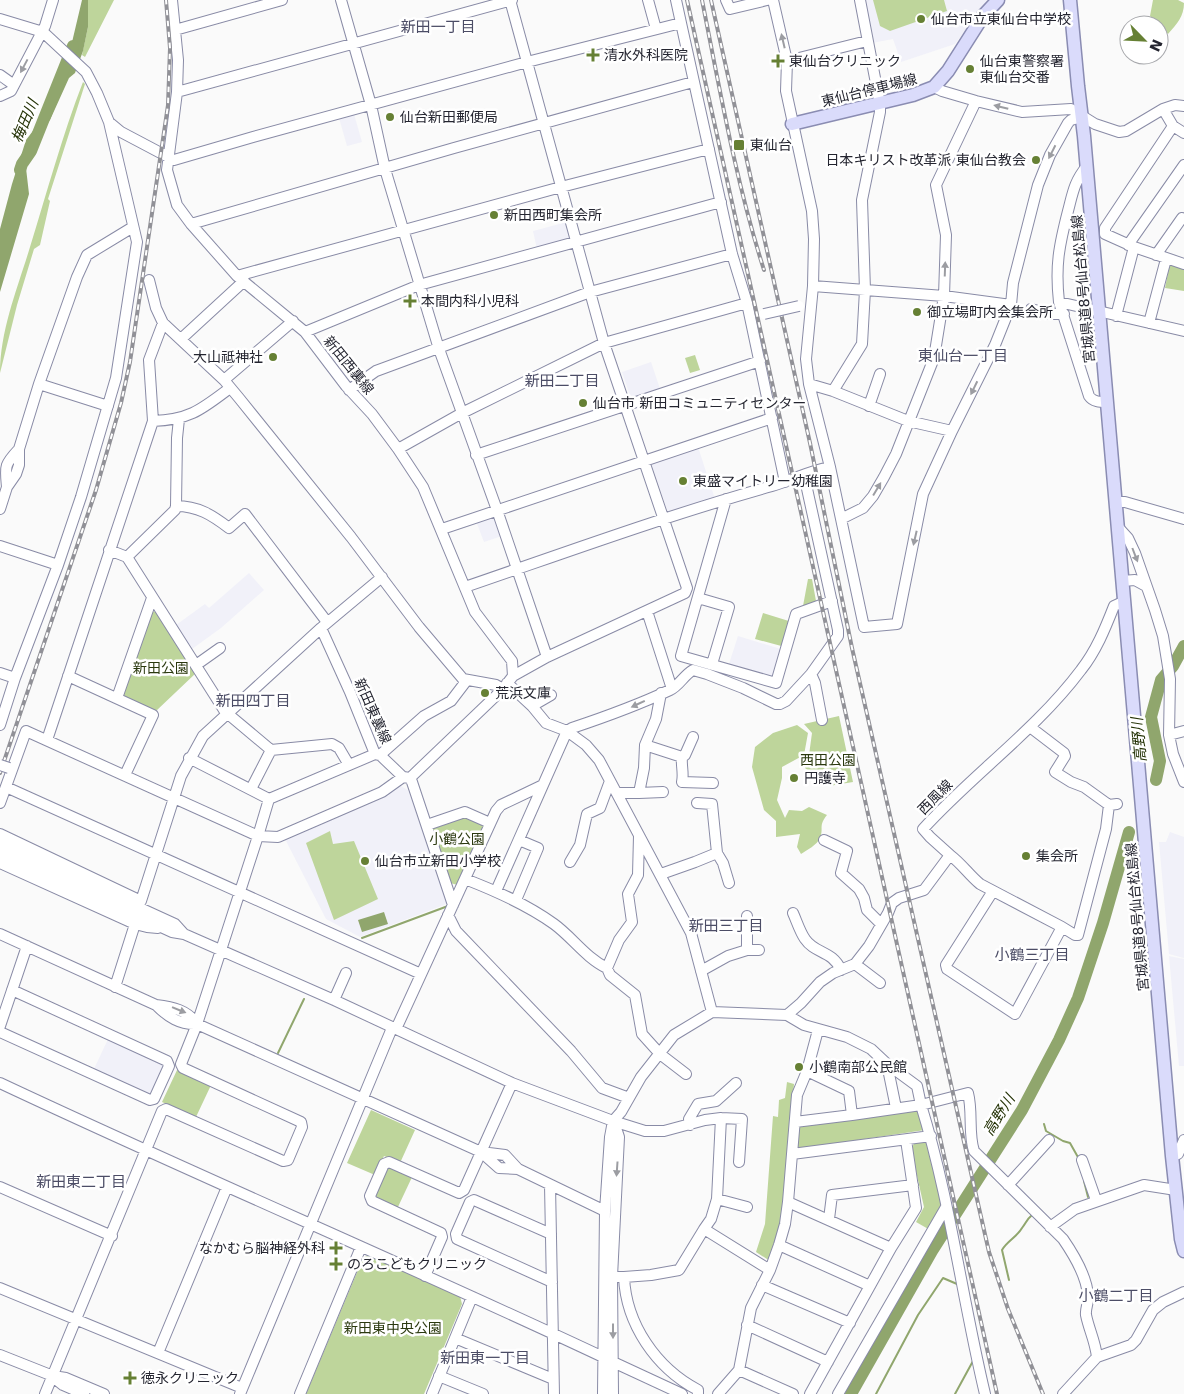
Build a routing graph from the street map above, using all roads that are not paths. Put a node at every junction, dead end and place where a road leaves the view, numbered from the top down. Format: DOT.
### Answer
graph roads {
  1 [pos="53,0"];
  2 [pos="172,0"];
  3 [pos="282,0"];
  4 [pos="341,0"];
  5 [pos="511,0"];
  6 [pos="648,0"];
  7 [pos="676,0"];
  8 [pos="726,0"];
  9 [pos="767,0"];
  10 [pos="773,0"];
  11 [pos="860,0"];
  12 [pos="998,0"];
  13 [pos="1070,0"];
  14 [pos="0,19"];
  15 [pos="681,23"];
  16 [pos="656,29"];
  17 [pos="175,30"];
  18 [pos="44,33"];
  19 [pos="867,41"];
  20 [pos="352,43"];
  21 [pos="787,61"];
  22 [pos="527,62"];
  23 [pos="0,75"];
  24 [pos="693,82"];
  25 [pos="14,85"];
  26 [pos="934,87"];
  27 [pos="177,92"];
  28 [pos="0,96"];
  29 [pos="976,101"];
  30 [pos="880,104"];
  31 [pos="371,105"];
  32 [pos="1184,106"];
  33 [pos="1163,109"];
  34 [pos="1082,117"];
  35 [pos="109,122"];
  36 [pos="544,124"];
  37 [pos="792,124"];
  38 [pos="1173,126"];
  39 [pos="1184,133"];
  40 [pos="709,149"];
  41 [pos="169,158"];
  42 [pos="1184,165"];
  43 [pos="1087,166"];
  44 [pos="385,169"];
  45 [pos="561,187"];
  46 [pos="721,202"];
  47 [pos="1182,218"];
  48 [pos="191,224"];
  49 [pos="133,227"];
  50 [pos="404,231"];
  51 [pos="576,241"];
  52 [pos="1131,246"];
  53 [pos="732,254"];
  54 [pos="1161,257"];
  55 [pos="1184,264"];
  56 [pos="240,279"];
  57 [pos="148,280"];
  58 [pos="420,285"];
  59 [pos="813,286"];
  60 [pos="865,290"];
  61 [pos="590,292"];
  62 [pos="944,296"];
  63 [pos="1060,302"];
  64 [pos="747,303"];
  65 [pos="1011,305"];
  66 [pos="799,306"];
  67 [pos="1031,309"];
  68 [pos="1100,312"];
  69 [pos="764,314"];
  70 [pos="1064,314"];
  71 [pos="1116,316"];
  72 [pos="293,321"];
  73 [pos="163,323"];
  74 [pos="1149,323"];
  75 [pos="1184,331"];
  76 [pos="305,332"];
  77 [pos="181,338"];
  78 [pos="604,343"];
  79 [pos="438,349"];
  80 [pos="760,361"];
  81 [pos="880,374"];
  82 [pos="39,384"];
  83 [pos="227,384"];
  84 [pos="809,384"];
  85 [pos="349,390"];
  86 [pos="833,391"];
  87 [pos="1107,402"];
  88 [pos="624,404"];
  89 [pos="108,406"];
  90 [pos="869,406"];
  91 [pos="462,414"];
  92 [pos="772,418"];
  93 [pos="179,419"];
  94 [pos="153,421"];
  95 [pos="908,421"];
  96 [pos="952,431"];
  97 [pos="398,449"];
  98 [pos="476,454"];
  99 [pos="644,461"];
  100 [pos="830,467"];
  101 [pos="804,475"];
  102 [pos="785,482"];
  103 [pos="726,499"];
  104 [pos="1116,502"];
  105 [pos="176,506"];
  106 [pos="0,510"];
  107 [pos="496,510"];
  108 [pos="663,519"];
  109 [pos="841,519"];
  110 [pos="1184,519"];
  111 [pos="1118,527"];
  112 [pos="442,529"];
  113 [pos="0,546"];
  114 [pos="109,550"];
  115 [pos="127,557"];
  116 [pos="58,565"];
  117 [pos="517,570"];
  118 [pos="382,577"];
  119 [pos="1122,578"];
  120 [pos="1146,586"];
  121 [pos="465,587"];
  122 [pos="152,598"];
  123 [pos="698,598"];
  124 [pos="832,601"];
  125 [pos="1125,601"];
  126 [pos="647,611"];
  127 [pos="324,625"];
  128 [pos="220,648"];
  129 [pos="547,657"];
  130 [pos="712,664"];
  131 [pos="196,665"];
  132 [pos="0,674"];
  133 [pos="811,674"];
  134 [pos="68,676"];
  135 [pos="15,678"];
  136 [pos="467,680"];
  137 [pos="508,683"];
  138 [pos="672,689"];
  139 [pos="661,693"];
  140 [pos="551,695"];
  141 [pos="117,698"];
  142 [pos="532,706"];
  143 [pos="228,714"];
  144 [pos="1,720"];
  145 [pos="822,720"];
  146 [pos="1030,727"];
  147 [pos="567,731"];
  148 [pos="1184,731"];
  149 [pos="1170,735"];
  150 [pos="693,737"];
  151 [pos="47,740"];
  152 [pos="645,745"];
  153 [pos="271,750"];
  154 [pos="378,754"];
  155 [pos="682,756"];
  156 [pos="189,758"];
  157 [pos="350,765"];
  158 [pos="125,775"];
  159 [pos="407,778"];
  160 [pos="610,781"];
  161 [pos="1184,782"];
  162 [pos="713,783"];
  163 [pos="543,786"];
  164 [pos="6,787"];
  165 [pos="251,789"];
  166 [pos="663,792"];
  167 [pos="617,793"];
  168 [pos="639,793"];
  169 [pos="173,797"];
  170 [pos="269,799"];
  171 [pos="0,803"];
  172 [pos="696,803"];
  173 [pos="490,823"];
  174 [pos="427,825"];
  175 [pos="0,834"];
  176 [pos="639,835"];
  177 [pos="258,836"];
  178 [pos="519,840"];
  179 [pos="824,840"];
  180 [pos="0,844"];
  181 [pos="0,853"];
  182 [pos="156,853"];
  183 [pos="717,853"];
  184 [pos="950,855"];
  185 [pos="570,862"];
  186 [pos="0,863"];
  187 [pos="660,874"];
  188 [pos="63,877"];
  189 [pos="465,879"];
  190 [pos="729,883"];
  191 [pos="496,891"];
  192 [pos="992,891"];
  193 [pos="240,892"];
  194 [pos="516,900"];
  195 [pos="141,901"];
  196 [pos="453,906"];
  197 [pos="793,914"];
  198 [pos="448,915"];
  199 [pos="747,916"];
  200 [pos="135,924"];
  201 [pos="881,924"];
  202 [pos="167,925"];
  203 [pos="1062,926"];
  204 [pos="0,934"];
  205 [pos="27,946"];
  206 [pos="222,950"];
  207 [pos="747,950"];
  208 [pos="759,950"];
  209 [pos="854,964"];
  210 [pos="608,968"];
  211 [pos="841,970"];
  212 [pos="701,971"];
  213 [pos="346,973"];
  214 [pos="421,974"];
  215 [pos="880,983"];
  216 [pos="115,987"];
  217 [pos="12,990"];
  218 [pos="334,1000"];
  219 [pos="712,1012"];
  220 [pos="786,1015"];
  221 [pos="197,1024"];
  222 [pos="0,1026"];
  223 [pos="394,1028"];
  224 [pos="818,1030"];
  225 [pos="0,1032"];
  226 [pos="660,1054"];
  227 [pos="887,1064"];
  228 [pos="807,1071"];
  229 [pos="686,1074"];
  230 [pos="512,1083"];
  231 [pos="736,1083"];
  232 [pos="0,1084"];
  233 [pos="629,1098"];
  234 [pos="362,1099"];
  235 [pos="921,1105"];
  236 [pos="896,1108"];
  237 [pos="852,1115"];
  238 [pos="722,1118"];
  239 [pos="613,1121"];
  240 [pos="795,1122"];
  241 [pos="690,1125"];
  242 [pos="931,1136"];
  243 [pos="906,1140"];
  244 [pos="1049,1140"];
  245 [pos="1184,1140"];
  246 [pos="146,1150"];
  247 [pos="481,1152"];
  248 [pos="792,1154"];
  249 [pos="1172,1156"];
  250 [pos="1082,1160"];
  251 [pos="739,1162"];
  252 [pos="550,1185"];
  253 [pos="913,1185"];
  254 [pos="1008,1185"];
  255 [pos="0,1187"];
  256 [pos="227,1187"];
  257 [pos="1176,1190"];
  258 [pos="717,1199"];
  259 [pos="1096,1200"];
  260 [pos="788,1202"];
  261 [pos="747,1207"];
  262 [pos="946,1209"];
  263 [pos="605,1211"];
  264 [pos="829,1219"];
  265 [pos="310,1224"];
  266 [pos="1050,1227"];
  267 [pos="704,1229"];
  268 [pos="551,1234"];
  269 [pos="112,1236"];
  270 [pos="779,1245"];
  271 [pos="361,1247"];
  272 [pos="892,1248"];
  273 [pos="1184,1252"];
  274 [pos="770,1270"];
  275 [pos="425,1276"];
  276 [pos="612,1277"];
  277 [pos="624,1277"];
  278 [pos="552,1282"];
  279 [pos="762,1285"];
  280 [pos="870,1286"];
  281 [pos="0,1288"];
  282 [pos="1184,1292"];
  283 [pos="472,1297"];
  284 [pos="77,1319"];
  285 [pos="850,1323"];
  286 [pos="747,1325"];
  287 [pos="553,1334"];
  288 [pos="455,1338"];
  289 [pos="158,1353"];
  290 [pos="0,1355"];
  291 [pos="602,1357"];
  292 [pos="1097,1357"];
  293 [pos="613,1362"];
  294 [pos="828,1362"];
  295 [pos="667,1369"];
  296 [pos="739,1370"];
  297 [pos="52,1376"];
  298 [pos="439,1376"];
  299 [pos="553,1379"];
  300 [pos="241,1391"];
  301 [pos="668,1391"];
  302 [pos="45,1394"];
  303 [pos="84,1394"];
  304 [pos="104,1394"];
  305 [pos="300,1394"];
  306 [pos="432,1394"];
  307 [pos="483,1394"];
  308 [pos="554,1394"];
  309 [pos="603,1394"];
  310 [pos="613,1394"];
  311 [pos="682,1394"];
  312 [pos="698,1394"];
  313 [pos="718,1394"];
  314 [pos="793,1394"];
  315 [pos="810,1394"];
  316 [pos="838,1394"];
  317 [pos="984,1394"];
  318 [pos="1063,1394"];
  1 -- 18 [label="street"];
  2 -- 17 [label="street, 新田西裏線"];
  3 -- 17 [label="street"];
  4 -- 20 [label="street"];
  5 -- 20 [label="street"];
  5 -- 22 [label="street"];
  6 -- 16 [label="street"];
  7 -- 15 [label="street"];
  8 -- 9 [label="street"];
  21 -- 10 [label="street, one-way"];
  11 -- 19 [label="street"];
  12 -- 26 [label="main road, 東仙台停車場線"];
  13 -- 34 [label="main road, 宮城県道8号仙台松島線"];
  14 -- 18 [label="street"];
  15 -- 16 [label="street"];
  15 -- 24 [label="street"];
  16 -- 22 [label="street"];
  17 -- 27 [label="street, 新田西裏線"];
  18 -- 25 [label="street, one-way"];
  18 -- 35 [label="street"];
  19 -- 21 [label="street"];
  19 -- 30 [label="street"];
  20 -- 27 [label="street"];
  20 -- 31 [label="street"];
  21 -- 37 [label="street"];
  22 -- 31 [label="street"];
  22 -- 36 [label="street"];
  23 -- 25 [label="street"];
  24 -- 36 [label="street"];
  24 -- 40 [label="street"];
  25 -- 28 [label="street"];
  26 -- 29 [label="street"];
  26 -- 30 [label="main road, 東仙台停車場線"];
  27 -- 41 [label="street, 新田西裏線"];
  34 -- 29 [label="street, one-way"];
  62 -- 29 [label="street, one-way"];
  30 -- 37 [label="main road, 東仙台停車場線"];
  30 -- 60 [label="street"];
  31 -- 41 [label="street"];
  31 -- 44 [label="street"];
  32 -- 33 [label="street"];
  33 -- 34 [label="street"];
  33 -- 38 [label="street"];
  34 -- 43 [label="main road, 宮城県道8号仙台松島線"];
  34 -- 65 [label="street, one-way"];
  35 -- 41 [label="street"];
  35 -- 49 [label="street"];
  36 -- 44 [label="street"];
  36 -- 45 [label="street"];
  37 -- 59 [label="street"];
  38 -- 39 [label="street"];
  38 -- 52 [label="street"];
  40 -- 45 [label="street"];
  40 -- 46 [label="street"];
  41 -- 48 [label="street, 新田西裏線"];
  42 -- 52 [label="street"];
  43 -- 63 [label="street"];
  43 -- 68 [label="main road, 宮城県道8号仙台松島線"];
  44 -- 48 [label="street"];
  44 -- 50 [label="street"];
  45 -- 50 [label="street"];
  45 -- 51 [label="street"];
  46 -- 51 [label="street"];
  46 -- 53 [label="street"];
  47 -- 54 [label="street"];
  48 -- 56 [label="street, 新田西裏線"];
  49 -- 82 [label="street"];
  49 -- 89 [label="street"];
  50 -- 56 [label="street"];
  50 -- 58 [label="street"];
  51 -- 58 [label="street"];
  51 -- 61 [label="street"];
  52 -- 54 [label="street"];
  52 -- 71 [label="street"];
  53 -- 61 [label="street"];
  53 -- 64 [label="street"];
  54 -- 55 [label="street"];
  54 -- 74 [label="street"];
  56 -- 72 [label="street, 新田西裏線"];
  56 -- 77 [label="street"];
  57 -- 73 [label="street"];
  58 -- 76 [label="street"];
  58 -- 79 [label="street"];
  59 -- 60 [label="street"];
  59 -- 84 [label="street"];
  60 -- 62 [label="street"];
  60 -- 86 [label="street"];
  61 -- 78 [label="street"];
  61 -- 79 [label="street"];
  62 -- 65 [label="street"];
  62 -- 95 [label="street"];
  63 -- 68 [label="street"];
  63 -- 70 [label="street"];
  64 -- 78 [label="street"];
  64 -- 80 [label="street"];
  65 -- 96 [label="street, one-way"];
  66 -- 69 [label="street, bridge"];
  67 -- 70 [label="street"];
  68 -- 71 [label="street"];
  68 -- 87 [label="main road, 宮城県道8号仙台松島線"];
  70 -- 87 [label="street"];
  71 -- 74 [label="street"];
  72 -- 76 [label="street, 新田西裏線"];
  72 -- 83 [label="street"];
  73 -- 77 [label="street"];
  73 -- 94 [label="street"];
  74 -- 75 [label="street"];
  76 -- 85 [label="street, 新田西裏線"];
  77 -- 83 [label="street"];
  78 -- 88 [label="street"];
  78 -- 91 [label="street"];
  79 -- 85 [label="street"];
  79 -- 91 [label="street"];
  80 -- 88 [label="street"];
  80 -- 92 [label="street"];
  81 -- 90 [label="street"];
  82 -- 89 [label="street"];
  82 -- 106 [label="street"];
  83 -- 93 [label="street"];
  83 -- 118 [label="street"];
  84 -- 86 [label="street"];
  84 -- 100 [label="street"];
  85 -- 97 [label="street, 新田西裏線"];
  86 -- 90 [label="street"];
  87 -- 104 [label="main road, 宮城県道8号仙台松島線"];
  88 -- 98 [label="street"];
  88 -- 99 [label="street"];
  89 -- 116 [label="street"];
  90 -- 95 [label="street"];
  91 -- 97 [label="street"];
  91 -- 98 [label="street"];
  92 -- 99 [label="street"];
  92 -- 102 [label="street"];
  93 -- 94 [label="street"];
  93 -- 105 [label="street"];
  94 -- 114 [label="street"];
  95 -- 96 [label="street"];
  109 -- 95 [label="street, one-way"];
  96 -- 109 [label="street, one-way"];
  97 -- 112 [label="street, 新田西裏線"];
  98 -- 107 [label="street"];
  99 -- 107 [label="street"];
  99 -- 108 [label="street"];
  100 -- 101 [label="street"];
  100 -- 109 [label="street"];
  101 -- 102 [label="street"];
  101 -- 124 [label="street"];
  102 -- 103 [label="street"];
  103 -- 108 [label="street"];
  103 -- 123 [label="street"];
  104 -- 110 [label="street"];
  104 -- 111 [label="main road, 宮城県道8号仙台松島線"];
  105 -- 115 [label="street"];
  105 -- 127 [label="street, 新田東裏線"];
  107 -- 112 [label="street"];
  107 -- 117 [label="street"];
  108 -- 117 [label="street"];
  108 -- 126 [label="street"];
  111 -- 119 [label="main road, 宮城県道8号仙台松島線"];
  111 -- 120 [label="street, one-way"];
  112 -- 121 [label="street, 新田西裏線"];
  113 -- 116 [label="street"];
  114 -- 115 [label="street"];
  114 -- 134 [label="street"];
  115 -- 122 [label="street"];
  116 -- 135 [label="street"];
  117 -- 121 [label="street"];
  117 -- 129 [label="street"];
  118 -- 127 [label="street"];
  118 -- 136 [label="street"];
  119 -- 120 [label="street"];
  119 -- 125 [label="main road, 宮城県道8号仙台松島線"];
  120 -- 149 [label="street"];
  121 -- 137 [label="street, 新田西裏線"];
  122 -- 131 [label="street"];
  122 -- 141 [label="street"];
  123 -- 130 [label="street"];
  123 -- 130 [label="street"];
  124 -- 130 [label="street"];
  124 -- 133 [label="street"];
  125 -- 146 [label="street, 西風線"];
  125 -- 249 [label="main road, 宮城県道8号仙台松島線"];
  126 -- 129 [label="street"];
  126 -- 138 [label="street"];
  127 -- 143 [label="street"];
  127 -- 154 [label="street, 新田東裏線"];
  128 -- 131 [label="street"];
  129 -- 137 [label="street"];
  131 -- 143 [label="street"];
  132 -- 135 [label="street"];
  133 -- 138 [label="street"];
  133 -- 145 [label="street"];
  134 -- 141 [label="street"];
  134 -- 151 [label="street"];
  135 -- 144 [label="street"];
  136 -- 137 [label="street"];
  136 -- 154 [label="street"];
  137 -- 142 [label="street"];
  137 -- 159 [label="street"];
  138 -- 139 [label="street"];
  139 -- 147 [label="street, one-way"];
  139 -- 152 [label="street"];
  140 -- 142 [label="street"];
  141 -- 158 [label="street"];
  142 -- 147 [label="street"];
  143 -- 153 [label="street"];
  143 -- 156 [label="street"];
  146 -- 184 [label="street, 西風線"];
  146 -- 203 [label="street"];
  147 -- 160 [label="street"];
  147 -- 163 [label="street"];
  148 -- 149 [label="street"];
  149 -- 161 [label="street"];
  150 -- 155 [label="street"];
  151 -- 158 [label="street"];
  151 -- 164 [label="street"];
  152 -- 155 [label="street"];
  152 -- 168 [label="street"];
  153 -- 157 [label="street"];
  153 -- 165 [label="street"];
  154 -- 157 [label="street"];
  154 -- 159 [label="street, 新田東裏線"];
  155 -- 162 [label="street"];
  156 -- 165 [label="street"];
  156 -- 169 [label="street"];
  157 -- 170 [label="street"];
  158 -- 169 [label="street"];
  159 -- 174 [label="street, 新田東裏線"];
  159 -- 177 [label="street"];
  160 -- 167 [label="street"];
  160 -- 185 [label="street"];
  163 -- 173 [label="street"];
  163 -- 178 [label="street"];
  164 -- 171 [label="street"];
  164 -- 182 [label="street"];
  165 -- 170 [label="street"];
  166 -- 168 [label="street"];
  167 -- 168 [label="street"];
  167 -- 176 [label="street"];
  169 -- 177 [label="street"];
  169 -- 182 [label="street"];
  170 -- 177 [label="street"];
  172 -- 183 [label="street"];
  173 -- 174 [label="street"];
  173 -- 189 [label="street"];
  174 -- 196 [label="street, 新田東裏線"];
  175 -- 195 [label="street"];
  176 -- 187 [label="street"];
  176 -- 210 [label="street"];
  177 -- 193 [label="street"];
  178 -- 191 [label="street"];
  178 -- 194 [label="street"];
  179 -- 201 [label="street"];
  180 -- 188 [label="street"];
  181 -- 188 [label="street"];
  182 -- 193 [label="street"];
  182 -- 195 [label="street"];
  183 -- 187 [label="street"];
  183 -- 190 [label="street"];
  184 -- 192 [label="street"];
  184 -- 201 [label="street"];
  186 -- 200 [label="street"];
  187 -- 212 [label="street"];
  188 -- 202 [label="street"];
  189 -- 191 [label="street"];
  189 -- 196 [label="street"];
  191 -- 194 [label="street"];
  192 -- 203 [label="street"];
  192 -- 203 [label="street"];
  193 -- 206 [label="street"];
  193 -- 214 [label="street"];
  194 -- 210 [label="street"];
  195 -- 202 [label="street"];
  196 -- 198 [label="street"];
  197 -- 211 [label="street"];
  198 -- 214 [label="street"];
  198 -- 233 [label="street"];
  199 -- 207 [label="street"];
  200 -- 202 [label="street"];
  200 -- 216 [label="street"];
  201 -- 209 [label="street"];
  202 -- 206 [label="street"];
  204 -- 205 [label="street"];
  205 -- 216 [label="street"];
  205 -- 217 [label="street"];
  206 -- 218 [label="street"];
  206 -- 221 [label="street"];
  207 -- 208 [label="street"];
  207 -- 212 [label="street"];
  209 -- 211 [label="street"];
  209 -- 215 [label="street"];
  210 -- 226 [label="street"];
  211 -- 220 [label="street"];
  212 -- 219 [label="street"];
  213 -- 218 [label="street"];
  214 -- 223 [label="street"];
  216 -- 221 [label="street"];
  217 -- 222 [label="street"];
  217 -- 225 [label="street"];
  218 -- 223 [label="street"];
  219 -- 220 [label="street"];
  219 -- 226 [label="street"];
  220 -- 224 [label="street"];
  221 -- 234 [label="street"];
  221 -- 246 [label="street"];
  223 -- 230 [label="street"];
  223 -- 234 [label="street"];
  224 -- 227 [label="street"];
  224 -- 228 [label="street"];
  226 -- 229 [label="street"];
  226 -- 233 [label="street"];
  227 -- 235 [label="street"];
  227 -- 236 [label="street"];
  228 -- 237 [label="street"];
  228 -- 240 [label="street"];
  230 -- 239 [label="street"];
  230 -- 247 [label="street"];
  231 -- 241 [label="street"];
  232 -- 246 [label="street"];
  233 -- 239 [label="street"];
  234 -- 247 [label="street"];
  234 -- 265 [label="street"];
  235 -- 236 [label="street"];
  235 -- 242 [label="street"];
  235 -- 254 [label="street"];
  236 -- 237 [label="street"];
  237 -- 240 [label="street"];
  238 -- 241 [label="street"];
  238 -- 251 [label="street"];
  238 -- 258 [label="street"];
  239 -- 241 [label="street"];
  239 -- 263 [label="street"];
  239 -- 276 [label="street, one-way"];
  240 -- 248 [label="street"];
  242 -- 243 [label="street"];
  242 -- 262 [label="street"];
  243 -- 248 [label="street"];
  243 -- 253 [label="street"];
  244 -- 254 [label="street"];
  245 -- 249 [label="street"];
  246 -- 256 [label="street"];
  246 -- 269 [label="street"];
  247 -- 252 [label="street"];
  247 -- 275 [label="street"];
  248 -- 260 [label="street"];
  249 -- 257 [label="main road, 宮城県道8号仙台松島線"];
  250 -- 259 [label="street"];
  252 -- 263 [label="street"];
  252 -- 268 [label="street"];
  253 -- 264 [label="street"];
  253 -- 272 [label="street"];
  254 -- 266 [label="street"];
  255 -- 269 [label="street"];
  256 -- 265 [label="street"];
  256 -- 289 [label="street"];
  257 -- 259 [label="street"];
  257 -- 273 [label="main road, 宮城県道8号仙台松島線"];
  258 -- 261 [label="street"];
  258 -- 267 [label="street"];
  259 -- 266 [label="street"];
  260 -- 264 [label="street"];
  260 -- 270 [label="street"];
  262 -- 316 [label="street"];
  262 -- 317 [label="street"];
  263 -- 291 [label="street"];
  264 -- 272 [label="street"];
  265 -- 271 [label="street"];
  265 -- 300 [label="street"];
  266 -- 292 [label="street"];
  267 -- 274 [label="street"];
  267 -- 277 [label="street"];
  268 -- 278 [label="street"];
  268 -- 278 [label="street"];
  269 -- 284 [label="street"];
  270 -- 274 [label="street"];
  270 -- 280 [label="street"];
  271 -- 275 [label="street"];
  271 -- 305 [label="street"];
  272 -- 280 [label="street"];
  274 -- 279 [label="street"];
  275 -- 283 [label="street"];
  276 -- 277 [label="street"];
  276 -- 293 [label="street, one-way"];
  277 -- 295 [label="street"];
  278 -- 287 [label="street"];
  279 -- 285 [label="street"];
  279 -- 286 [label="street"];
  280 -- 285 [label="street"];
  281 -- 284 [label="street"];
  282 -- 292 [label="street"];
  283 -- 287 [label="street"];
  283 -- 288 [label="street"];
  284 -- 289 [label="street"];
  284 -- 297 [label="street"];
  285 -- 294 [label="street"];
  286 -- 294 [label="street"];
  286 -- 296 [label="street"];
  287 -- 291 [label="street"];
  287 -- 299 [label="street"];
  288 -- 298 [label="street"];
  288 -- 299 [label="street"];
  289 -- 300 [label="street"];
  290 -- 297 [label="street"];
  291 -- 309 [label="street"];
  292 -- 318 [label="street"];
  293 -- 301 [label="street"];
  293 -- 310 [label="street"];
  294 -- 315 [label="street"];
  295 -- 301 [label="street"];
  295 -- 312 [label="street"];
  296 -- 313 [label="street"];
  296 -- 314 [label="street"];
  297 -- 302 [label="street"];
  297 -- 303 [label="street"];
  297 -- 304 [label="street"];
  298 -- 306 [label="street"];
  298 -- 307 [label="street"];
  299 -- 308 [label="street"];
  301 -- 311 [label="street"];
}
